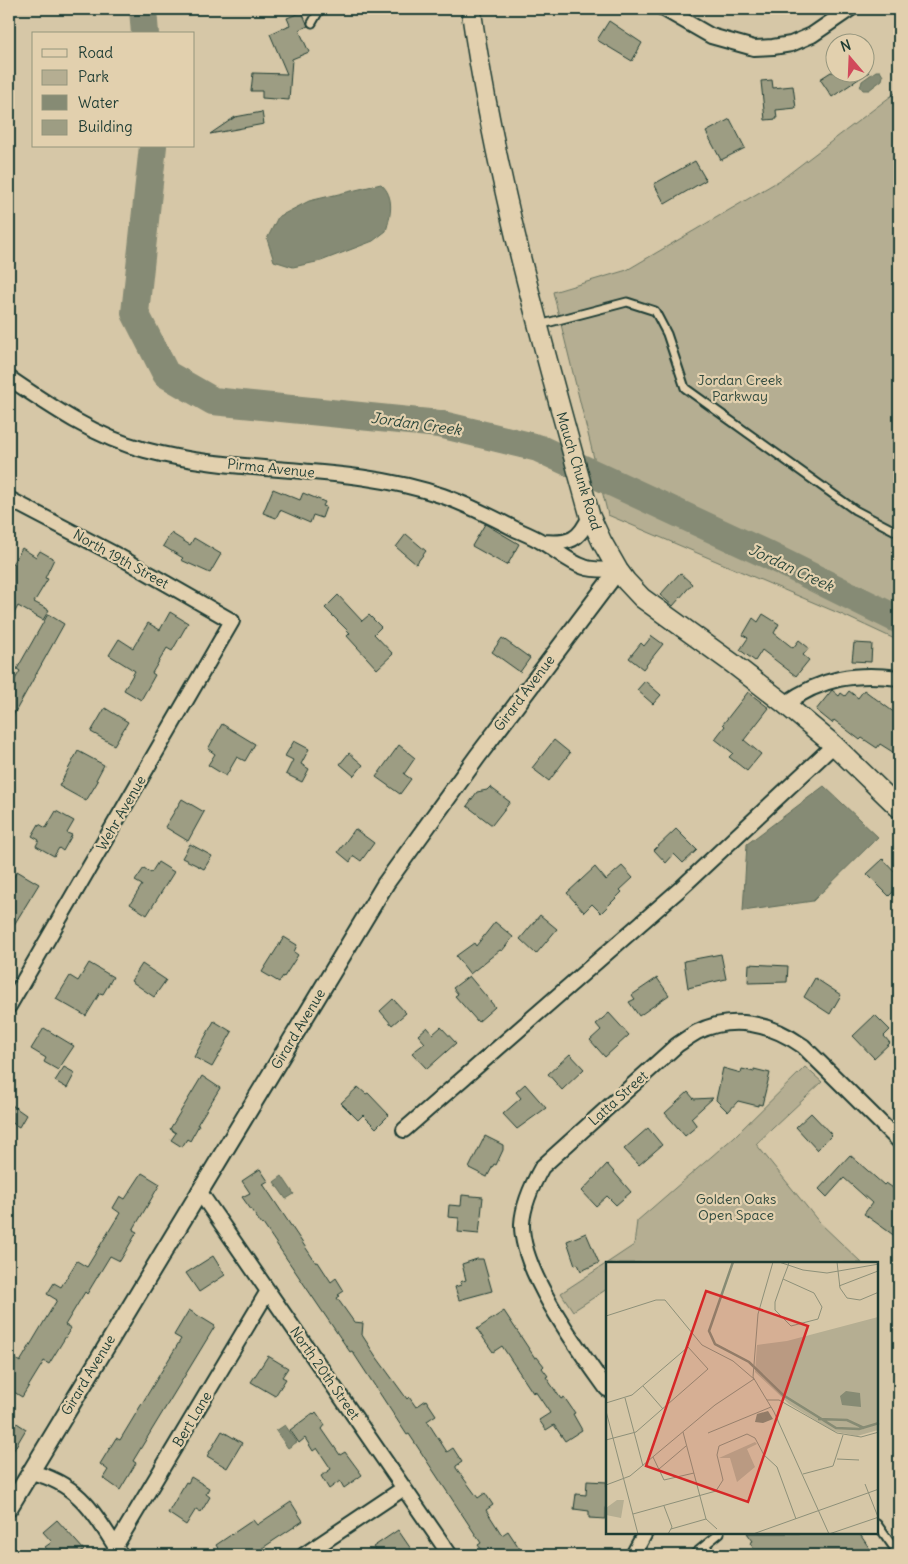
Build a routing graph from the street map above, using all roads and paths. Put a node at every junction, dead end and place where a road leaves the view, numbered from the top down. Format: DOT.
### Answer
graph roads {
  1 [pos="320,9"];
  2 [pos="471,9"];
  3 [pos="664,9"];
  4 [pos="850,9"];
  5 [pos="312,23"];
  6 [pos="539,325"];
  7 [pos="9,378"];
  8 [pos="9,499"];
  9 [pos="590,516"];
  10 [pos="899,533"];
  11 [pos="542,542"];
  12 [pos="618,570"];
  13 [pos="232,621"];
  14 [pos="899,678"];
  15 [pos="784,704"];
  16 [pos="834,745"];
  17 [pos="899,808"];
  18 [pos="9,1006"];
  19 [pos="404,1130"];
  20 [pos="899,1141"];
  21 [pos="199,1191"];
  22 [pos="268,1291"];
  23 [pos="606,1387"];
  24 [pos="30,1472"];
  25 [pos="404,1488"];
  26 [pos="9,1508"];
  27 [pos="878,1525"];
  28 [pos="644,1534"];
  29 [pos="719,1534"];
  30 [pos="707,1544"];
  31 [pos="118,1551"];
  32 [pos="304,1555"];
  33 [pos="450,1555"];
  34 [pos="633,1555"];
  35 [pos="693,1555"];
  36 [pos="708,1555"];
  37 [pos="899,1555"];
  1 -- 5 [label="lane"];
  2 -- 6 [label="main road, Mauch Chunk Road"];
  3 -- 4 [label="street"];
  6 -- 9 [label="main road, Mauch Chunk Road"];
  6 -- 10 [label="lane"];
  7 -- 11 [label="street, Pirma Avenue"];
  8 -- 13 [label="street, North 19th Street"];
  9 -- 11 [label="street, Pirma Avenue"];
  9 -- 12 [label="main road, Mauch Chunk Road"];
  11 -- 12 [label="street, Pirma Avenue"];
  12 -- 15 [label="main road, Mauch Chunk Road"];
  12 -- 21 [label="street, Girard Avenue"];
  13 -- 18 [label="street, Wehr Avenue"];
  14 -- 15 [label="street"];
  15 -- 16 [label="main road, Mauch Chunk Road"];
  16 -- 17 [label="main road, Mauch Chunk Road"];
  16 -- 19 [label="street"];
  20 -- 23 [label="street, Latta Street"];
  21 -- 22 [label="street, North 20th Street"];
  21 -- 24 [label="street, Girard Avenue"];
  22 -- 25 [label="street, North 20th Street"];
  22 -- 31 [label="street, Bert Lane"];
  24 -- 26 [label="street, Girard Avenue"];
  24 -- 31 [label="street"];
  25 -- 32 [label="street"];
  25 -- 33 [label="street, North 20th Street"];
  27 -- 37 [label="lane"];
  28 -- 34 [label="street"];
  29 -- 30 [label="lane"];
  30 -- 35 [label="lane"];
  30 -- 36 [label="lane"];
}
